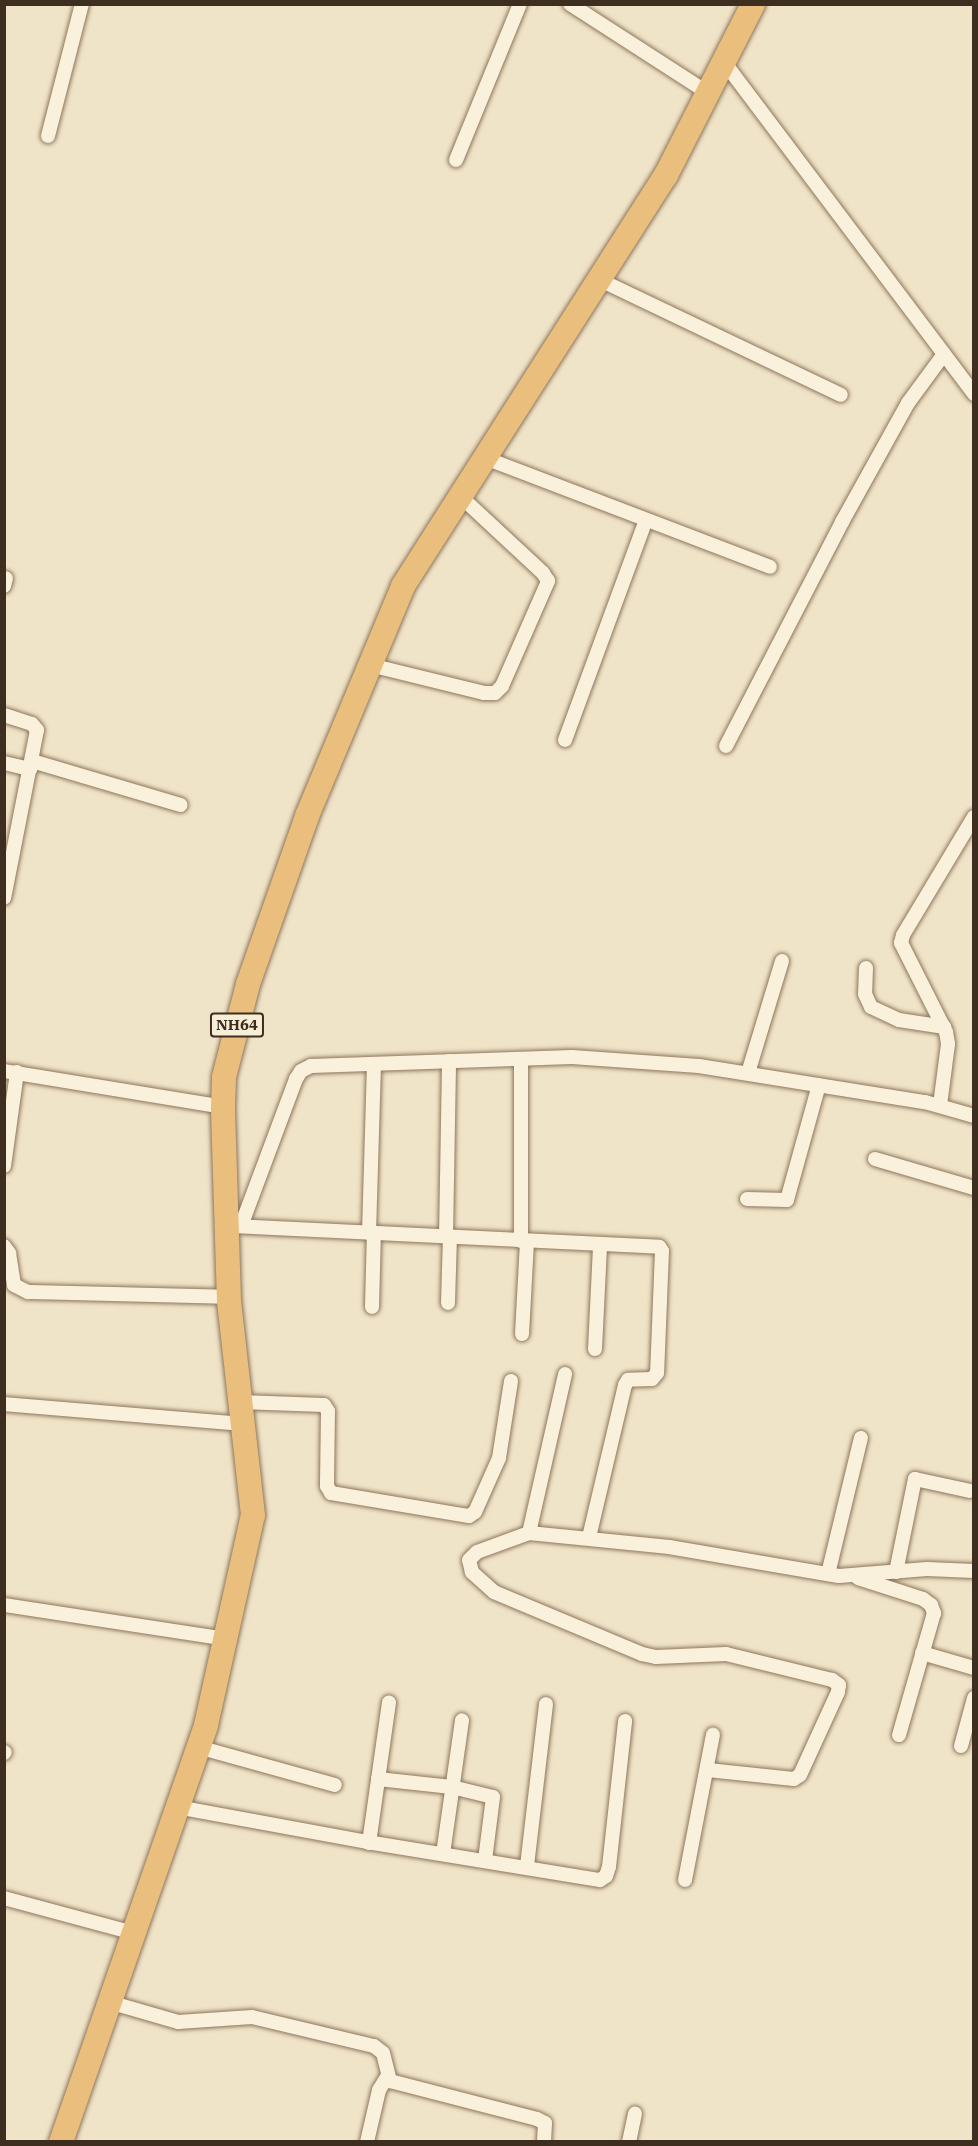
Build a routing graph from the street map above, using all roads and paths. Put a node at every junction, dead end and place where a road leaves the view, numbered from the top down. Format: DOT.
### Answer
graph roads {
  1 [pos="82,4"];
  2 [pos="520,4"];
  3 [pos="570,4"];
  4 [pos="753,4"];
  5 [pos="724,62"];
  6 [pos="708,93"];
  7 [pos="48,136"];
  8 [pos="456,160"];
  9 [pos="598,279"];
  10 [pos="944,354"];
  11 [pos="974,394"];
  12 [pos="841,396"];
  13 [pos="484,458"];
  14 [pos="460,496"];
  15 [pos="646,520"];
  16 [pos="770,567"];
  17 [pos="370,665"];
  18 [pos="4,715"];
  19 [pos="565,740"];
  20 [pos="726,746"];
  21 [pos="4,763"];
  22 [pos="31,765"];
  23 [pos="181,804"];
  24 [pos="974,817"];
  25 [pos="9,848"];
  26 [pos="4,898"];
  27 [pos="782,961"];
  28 [pos="866,968"];
  29 [pos="944,1027"];
  30 [pos="521,1059"];
  31 [pos="449,1061"];
  32 [pos="374,1064"];
  33 [pos="11,1071"];
  34 [pos="748,1073"];
  35 [pos="819,1085"];
  36 [pos="940,1105"];
  37 [pos="224,1107"];
  38 [pos="974,1116"];
  39 [pos="875,1159"];
  40 [pos="4,1167"];
  41 [pos="974,1188"];
  42 [pos="747,1199"];
  43 [pos="234,1226"];
  44 [pos="372,1233"];
  45 [pos="448,1237"];
  46 [pos="524,1241"];
  47 [pos="600,1245"];
  48 [pos="4,1246"];
  49 [pos="228,1297"];
  50 [pos="448,1303"];
  51 [pos="372,1307"];
  52 [pos="522,1334"];
  53 [pos="595,1348"];
  54 [pos="564,1374"];
  55 [pos="511,1381"];
  56 [pos="4,1404"];
  57 [pos="241,1413"];
  58 [pos="861,1438"];
  59 [pos="970,1491"];
  60 [pos="530,1533"];
  61 [pos="589,1537"];
  62 [pos="974,1571"];
  63 [pos="896,1572"];
  64 [pos="828,1574"];
  65 [pos="854,1577"];
  66 [pos="4,1605"];
  67 [pos="225,1639"];
  68 [pos="922,1653"];
  69 [pos="974,1668"];
  70 [pos="974,1698"];
  71 [pos="389,1702"];
  72 [pos="546,1704"];
  73 [pos="462,1720"];
  74 [pos="625,1721"];
  75 [pos="898,1735"];
  76 [pos="713,1736"];
  77 [pos="961,1746"];
  78 [pos="198,1747"];
  79 [pos="708,1770"];
  80 [pos="378,1779"];
  81 [pos="335,1785"];
  82 [pos="452,1787"];
  83 [pos="177,1807"];
  84 [pos="369,1843"];
  85 [pos="443,1854"];
  86 [pos="484,1860"];
  87 [pos="527,1866"];
  88 [pos="685,1880"];
  89 [pos="4,1898"];
  90 [pos="134,1933"];
  91 [pos="109,2002"];
  92 [pos="387,2076"];
  93 [pos="635,2114"];
  94 [pos="62,2142"];
  95 [pos="367,2142"];
  96 [pos="544,2142"];
  97 [pos="629,2142"];
  1 -- 7 [label="street"];
  2 -- 8 [label="street"];
  3 -- 6 [label="street"];
  4 -- 5 [label="highway, NH64"];
  5 -- 6 [label="highway, NH64"];
  5 -- 10 [label="street"];
  6 -- 9 [label="highway, NH64"];
  9 -- 12 [label="street"];
  9 -- 13 [label="highway, NH64"];
  10 -- 11 [label="street"];
  10 -- 20 [label="street"];
  13 -- 14 [label="highway, NH64"];
  13 -- 15 [label="street"];
  14 -- 17 [label="highway, NH64"];
  14 -- 17 [label="street"];
  15 -- 16 [label="street"];
  15 -- 19 [label="street"];
  17 -- 37 [label="highway, NH64"];
  18 -- 22 [label="street"];
  21 -- 22 [label="street"];
  22 -- 23 [label="street"];
  22 -- 25 [label="street"];
  24 -- 29 [label="street"];
  25 -- 26 [label="street"];
  27 -- 34 [label="street"];
  28 -- 29 [label="street"];
  29 -- 36 [label="street"];
  30 -- 31 [label="street"];
  30 -- 34 [label="street"];
  30 -- 46 [label="street"];
  31 -- 32 [label="street"];
  31 -- 45 [label="street"];
  32 -- 43 [label="street"];
  32 -- 44 [label="street"];
  33 -- 37 [label="street"];
  33 -- 40 [label="street"];
  34 -- 35 [label="street"];
  35 -- 36 [label="street"];
  35 -- 42 [label="street"];
  36 -- 38 [label="street"];
  37 -- 43 [label="highway, NH64"];
  39 -- 41 [label="street"];
  43 -- 44 [label="street"];
  43 -- 49 [label="highway, NH64"];
  44 -- 45 [label="street"];
  44 -- 51 [label="street"];
  45 -- 46 [label="street"];
  45 -- 50 [label="street"];
  46 -- 47 [label="street"];
  46 -- 52 [label="street"];
  47 -- 53 [label="street"];
  47 -- 61 [label="street"];
  48 -- 49 [label="street"];
  49 -- 57 [label="highway, NH64"];
  54 -- 60 [label="street"];
  55 -- 57 [label="street"];
  56 -- 57 [label="street"];
  57 -- 67 [label="highway, NH64"];
  58 -- 64 [label="street"];
  59 -- 63 [label="street"];
  60 -- 61 [label="street"];
  60 -- 79 [label="street"];
  61 -- 64 [label="street"];
  62 -- 63 [label="street"];
  63 -- 65 [label="street"];
  64 -- 65 [label="street"];
  65 -- 68 [label="street"];
  66 -- 67 [label="street"];
  67 -- 78 [label="highway, NH64"];
  68 -- 69 [label="street"];
  68 -- 75 [label="street"];
  70 -- 77 [label="street"];
  71 -- 80 [label="street"];
  72 -- 87 [label="street"];
  73 -- 82 [label="street"];
  74 -- 87 [label="street"];
  76 -- 79 [label="street"];
  78 -- 81 [label="street"];
  78 -- 83 [label="highway, NH64"];
  79 -- 88 [label="street"];
  80 -- 82 [label="street"];
  80 -- 84 [label="street"];
  82 -- 85 [label="street"];
  82 -- 86 [label="street"];
  83 -- 84 [label="street"];
  83 -- 90 [label="highway, NH64"];
  84 -- 85 [label="street"];
  85 -- 86 [label="street"];
  86 -- 87 [label="street"];
  89 -- 90 [label="street"];
  90 -- 91 [label="highway, NH64"];
  91 -- 92 [label="street"];
  91 -- 94 [label="highway, NH64"];
  92 -- 95 [label="street"];
  92 -- 96 [label="street"];
  93 -- 97 [label="street"];
}
